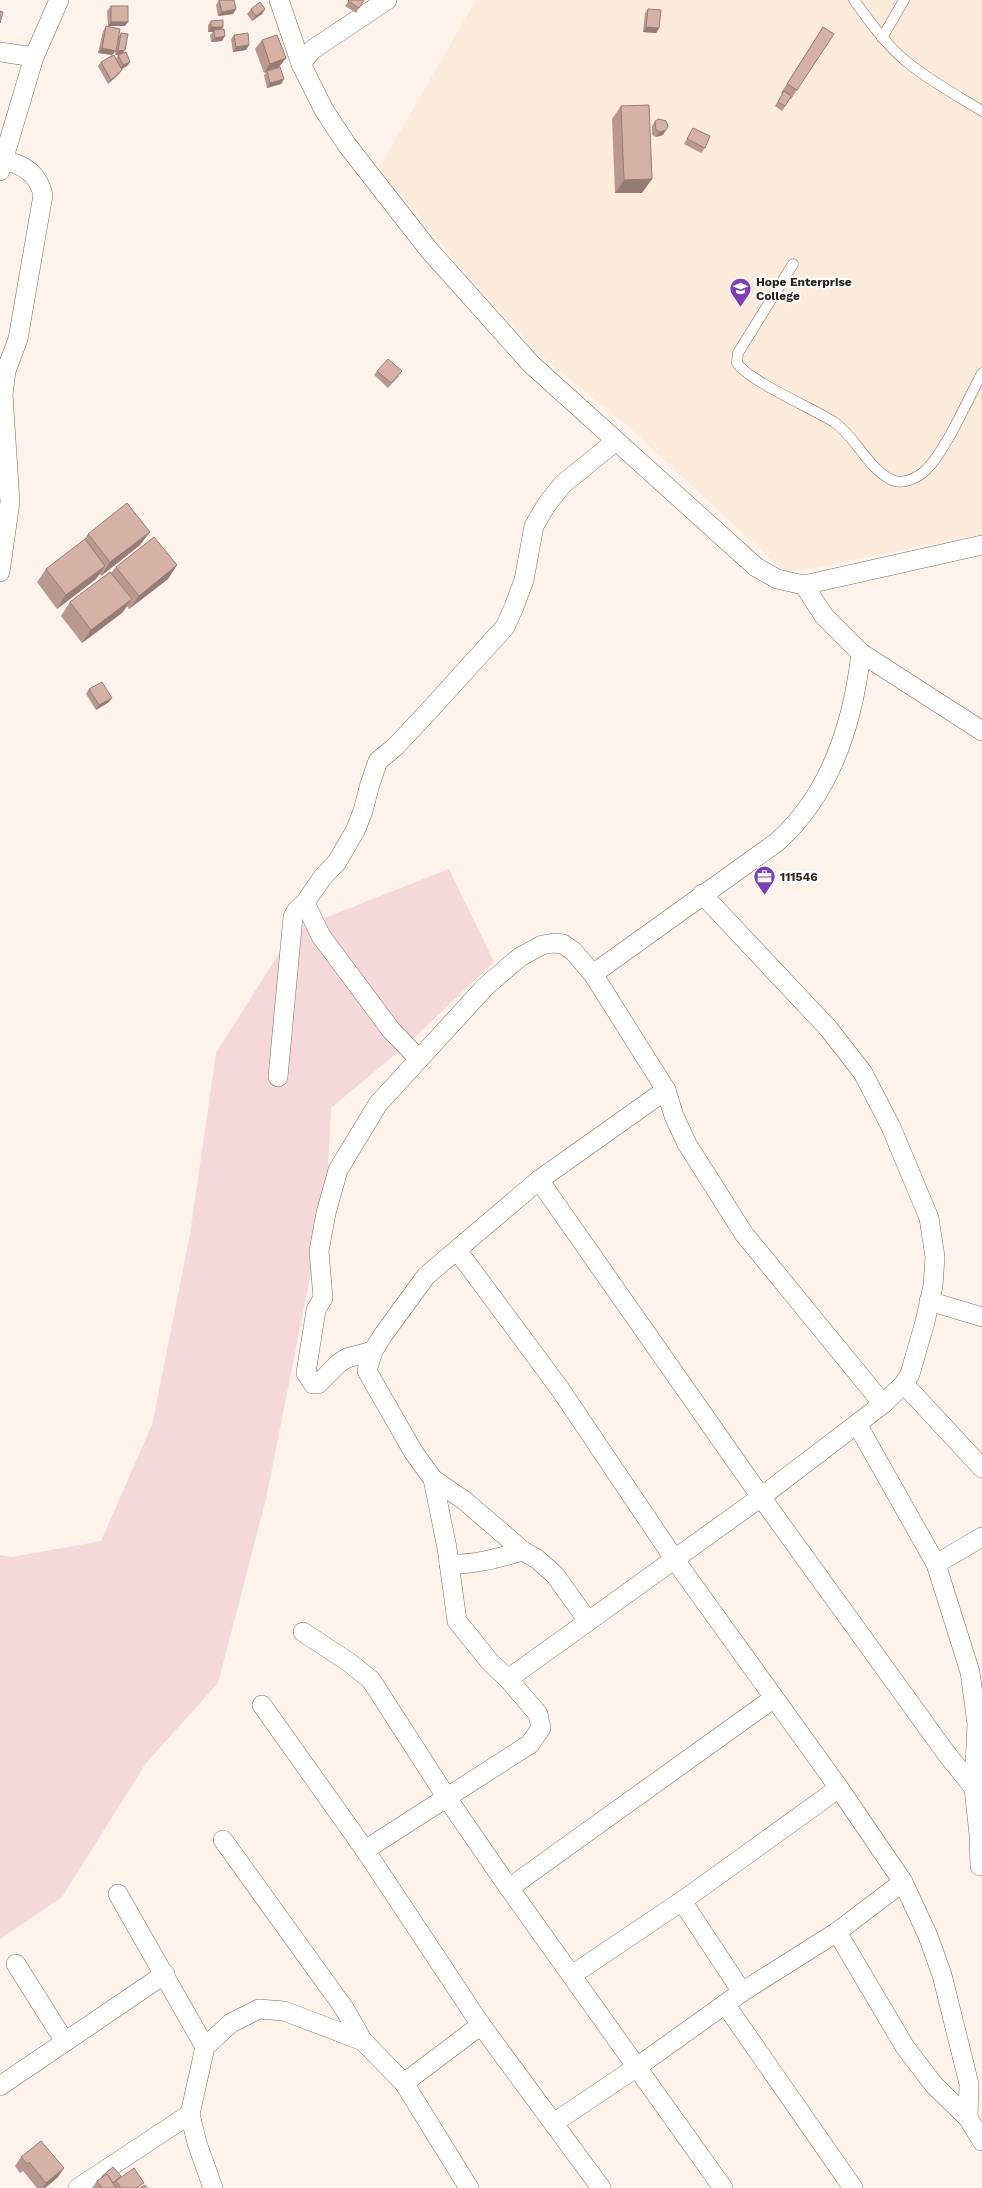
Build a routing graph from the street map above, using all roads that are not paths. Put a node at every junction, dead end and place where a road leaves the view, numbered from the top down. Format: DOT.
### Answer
graph roads {
  1 [pos="59,0"];
  2 [pos="279,0"];
  3 [pos="387,0"];
  4 [pos="854,0"];
  5 [pos="904,0"];
  6 [pos="882,38"];
  7 [pos="0,52"];
  8 [pos="34,57"];
  9 [pos="301,64"];
  10 [pos="982,111"];
  11 [pos="1,164"];
  12 [pos="793,264"];
  13 [pos="982,373"];
  14 [pos="616,441"];
  15 [pos="982,545"];
  16 [pos="0,572"];
  17 [pos="804,585"];
  18 [pos="861,653"];
  19 [pos="982,731"];
  20 [pos="702,894"];
  21 [pos="304,903"];
  22 [pos="593,974"];
  23 [pos="418,1059"];
  24 [pos="278,1076"];
  25 [pos="666,1090"];
  26 [pos="539,1180"];
  27 [pos="456,1250"];
  28 [pos="929,1301"];
  29 [pos="982,1317"];
  30 [pos="373,1351"];
  31 [pos="904,1384"];
  32 [pos="883,1404"];
  33 [pos="857,1424"];
  34 [pos="982,1468"];
  35 [pos="433,1479"];
  36 [pos="762,1497"];
  37 [pos="982,1537"];
  38 [pos="523,1551"];
  39 [pos="674,1560"];
  40 [pos="449,1564"];
  41 [pos="936,1564"];
  42 [pos="588,1621"];
  43 [pos="303,1632"];
  44 [pos="508,1679"];
  45 [pos="774,1698"];
  46 [pos="262,1705"];
  47 [pos="839,1788"];
  48 [pos="974,1788"];
  49 [pos="447,1798"];
  50 [pos="222,1840"];
  51 [pos="365,1850"];
  52 [pos="980,1866"];
  53 [pos="903,1882"];
  54 [pos="509,1888"];
  55 [pos="118,1894"];
  56 [pos="682,1901"];
  57 [pos="837,1932"];
  58 [pos="16,1964"];
  59 [pos="165,1974"];
  60 [pos="572,1975"];
  61 [pos="742,1992"];
  62 [pos="725,2004"];
  63 [pos="481,2024"];
  64 [pos="363,2041"];
  65 [pos="65,2042"];
  66 [pos="205,2047"];
  67 [pos="637,2067"];
  68 [pos="404,2083"];
  69 [pos="0,2086"];
  70 [pos="190,2114"];
  71 [pos="968,2118"];
  72 [pos="555,2122"];
  73 [pos="982,2141"];
  74 [pos="78,2188"];
  75 [pos="214,2188"];
  76 [pos="469,2188"];
  77 [pos="601,2188"];
  78 [pos="723,2188"];
  79 [pos="853,2188"];
  1 -- 8 [label="street"];
  2 -- 9 [label="street"];
  3 -- 9 [label="street"];
  4 -- 6 [label="lane"];
  5 -- 6 [label="lane"];
  6 -- 10 [label="lane"];
  7 -- 8 [label="street"];
  8 -- 11 [label="street"];
  9 -- 14 [label="street"];
  11 -- 16 [label="street"];
  12 -- 13 [label="lane"];
  14 -- 17 [label="street"];
  14 -- 21 [label="street"];
  15 -- 17 [label="street"];
  17 -- 18 [label="street"];
  18 -- 19 [label="street"];
  18 -- 20 [label="street"];
  20 -- 22 [label="street"];
  20 -- 28 [label="street"];
  21 -- 23 [label="street"];
  21 -- 24 [label="street"];
  22 -- 23 [label="street"];
  22 -- 25 [label="street"];
  23 -- 30 [label="street"];
  25 -- 26 [label="street"];
  25 -- 32 [label="street"];
  26 -- 27 [label="street"];
  26 -- 36 [label="street"];
  27 -- 30 [label="street"];
  27 -- 39 [label="street"];
  28 -- 29 [label="street"];
  28 -- 31 [label="street"];
  30 -- 35 [label="street"];
  31 -- 32 [label="street"];
  31 -- 34 [label="street"];
  32 -- 33 [label="street"];
  33 -- 36 [label="street"];
  33 -- 41 [label="street"];
  35 -- 38 [label="street"];
  35 -- 40 [label="street"];
  36 -- 39 [label="street"];
  36 -- 48 [label="street"];
  37 -- 41 [label="street"];
  38 -- 40 [label="street"];
  38 -- 42 [label="street"];
  39 -- 42 [label="street"];
  39 -- 45 [label="street"];
  40 -- 44 [label="street"];
  41 -- 48 [label="street"];
  42 -- 44 [label="street"];
  43 -- 49 [label="street"];
  44 -- 49 [label="street"];
  45 -- 47 [label="street"];
  45 -- 54 [label="street"];
  46 -- 51 [label="street"];
  47 -- 53 [label="street"];
  47 -- 56 [label="street"];
  48 -- 52 [label="street"];
  49 -- 51 [label="street"];
  49 -- 54 [label="street"];
  50 -- 64 [label="street"];
  51 -- 63 [label="street"];
  53 -- 57 [label="street"];
  53 -- 71 [label="street"];
  54 -- 60 [label="street"];
  55 -- 59 [label="street"];
  56 -- 60 [label="street"];
  56 -- 61 [label="street"];
  57 -- 61 [label="street"];
  57 -- 71 [label="street"];
  58 -- 65 [label="street"];
  59 -- 65 [label="street"];
  59 -- 66 [label="street"];
  60 -- 67 [label="street"];
  61 -- 62 [label="street"];
  62 -- 67 [label="street"];
  62 -- 79 [label="street"];
  63 -- 68 [label="street"];
  63 -- 72 [label="street"];
  64 -- 66 [label="street"];
  64 -- 68 [label="street"];
  65 -- 69 [label="street"];
  66 -- 70 [label="street"];
  67 -- 72 [label="street"];
  67 -- 78 [label="street"];
  68 -- 76 [label="street"];
  70 -- 74 [label="street"];
  70 -- 75 [label="street"];
  71 -- 73 [label="street"];
  72 -- 77 [label="street"];
}
